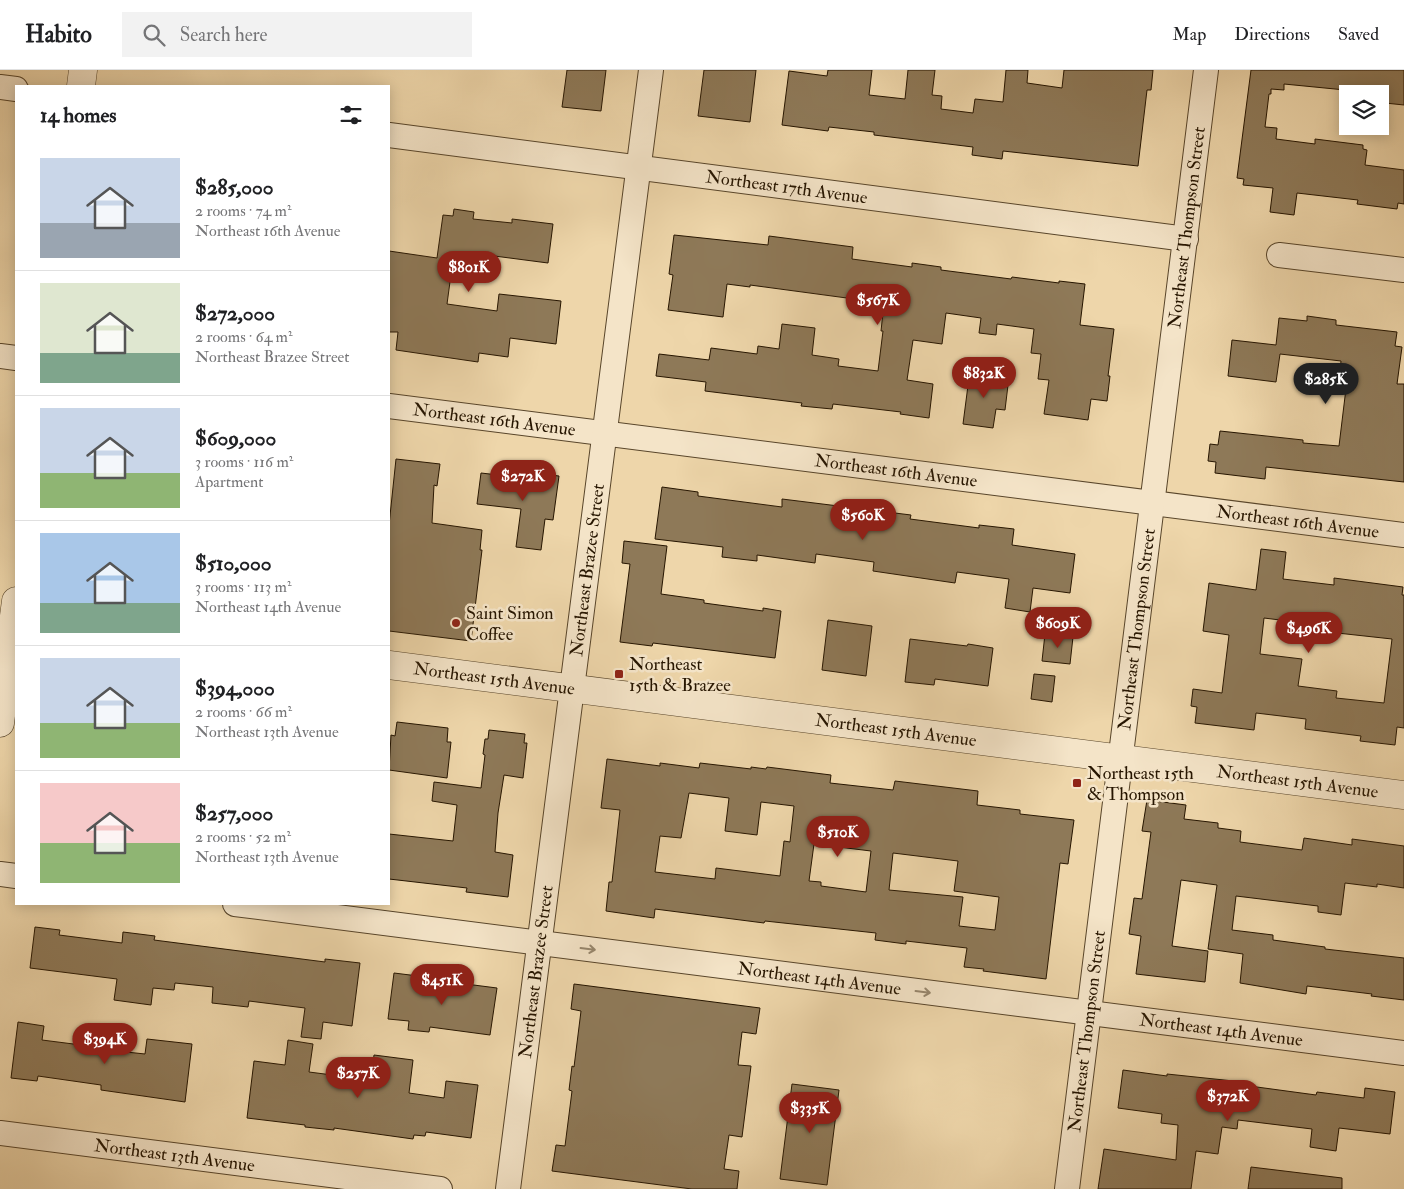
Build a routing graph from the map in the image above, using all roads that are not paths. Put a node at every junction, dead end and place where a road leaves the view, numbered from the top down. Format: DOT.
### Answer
graph roads {
  1 [pos="83,70"];
  2 [pos="650,70"];
  3 [pos="1206,70"];
  4 [pos="81,85"];
  5 [pos="0,87"];
  6 [pos="15,89"];
  7 [pos="390,135"];
  8 [pos="638,167"];
  9 [pos="1186,238"];
  10 [pos="1279,255"];
  11 [pos="1404,270"];
  12 [pos="0,356"];
  13 [pos="15,358"];
  14 [pos="390,406"];
  15 [pos="604,434"];
  16 [pos="1153,502"];
  17 [pos="1404,536"];
  18 [pos="12,613"];
  19 [pos="390,666"];
  20 [pos="572,689"];
  21 [pos="0,723"];
  22 [pos="1121,759"];
  23 [pos="1404,795"];
  24 [pos="0,874"];
  25 [pos="15,876"];
  26 [pos="243,905"];
  27 [pos="540,942"];
  28 [pos="1089,1014"];
  29 [pos="1404,1053"];
  30 [pos="0,1133"];
  31 [pos="440,1189"];
  32 [pos="508,1189"];
  33 [pos="1067,1189"];
  1 -- 4 [label="street"];
  2 -- 8 [label="street, Northeast Brazee Street"];
  3 -- 9 [label="street, Northeast Thompson Street"];
  5 -- 6 [label="street"];
  7 -- 8 [label="street, Northeast 17th Avenue"];
  8 -- 9 [label="street, Northeast 17th Avenue"];
  8 -- 15 [label="street, Northeast Brazee Street"];
  9 -- 16 [label="street, Northeast Thompson Street"];
  10 -- 11 [label="street"];
  12 -- 13 [label="street"];
  14 -- 15 [label="street, Northeast 16th Avenue"];
  15 -- 16 [label="street, Northeast 16th Avenue"];
  15 -- 20 [label="street, Northeast Brazee Street"];
  16 -- 17 [label="street, Northeast 16th Avenue"];
  16 -- 22 [label="street, Northeast Thompson Street"];
  18 -- 21 [label="street"];
  19 -- 20 [label="street, Northeast 15th Avenue"];
  20 -- 22 [label="street, Northeast 15th Avenue"];
  20 -- 27 [label="street, Northeast Brazee Street"];
  22 -- 23 [label="street, Northeast 15th Avenue"];
  22 -- 28 [label="street, Northeast Thompson Street"];
  24 -- 25 [label="street"];
  26 -- 27 [label="street, Northeast 14th Avenue"];
  27 -- 28 [label="street, Northeast 14th Avenue, one-way"];
  27 -- 32 [label="street, Northeast Brazee Street"];
  28 -- 29 [label="street, Northeast 14th Avenue"];
  28 -- 33 [label="street, Northeast Thompson Street"];
  30 -- 31 [label="street, Northeast 13th Avenue"];
}
